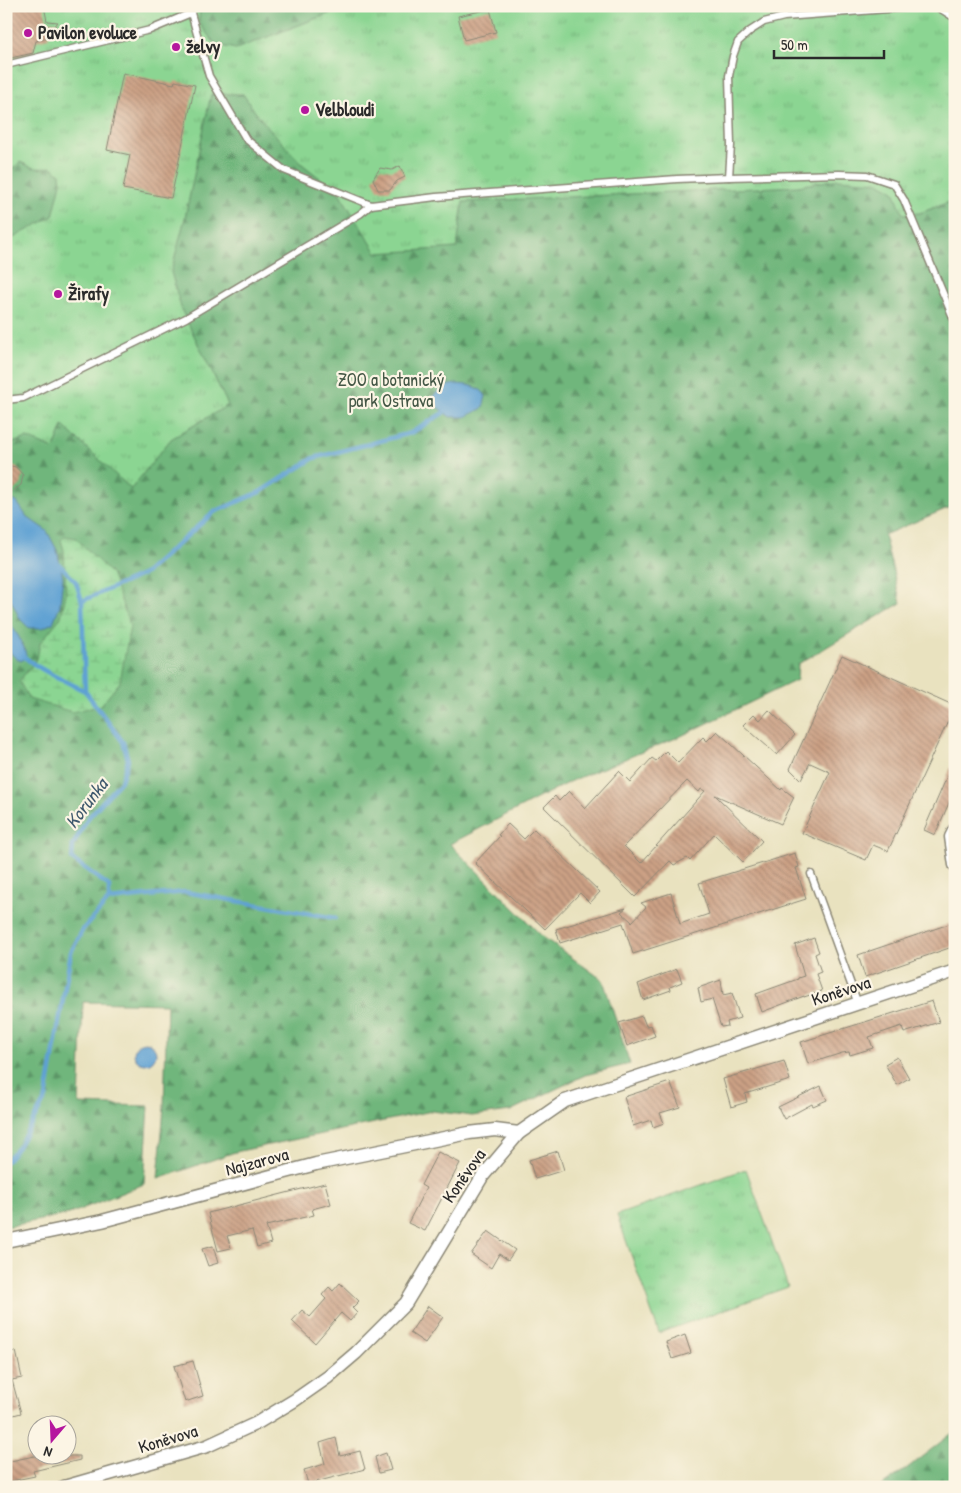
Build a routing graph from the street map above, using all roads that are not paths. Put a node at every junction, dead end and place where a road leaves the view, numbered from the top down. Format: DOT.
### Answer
graph roads {
  1 [pos="927,6"];
  2 [pos="936,6"];
  3 [pos="193,10"];
  4 [pos="955,18"];
  5 [pos="6,65"];
  6 [pos="729,178"];
  7 [pos="371,205"];
  8 [pos="955,322"];
  9 [pos="6,400"];
  10 [pos="955,829"];
  11 [pos="955,865"];
  12 [pos="811,874"];
  13 [pos="955,971"];
  14 [pos="858,1004"];
  15 [pos="519,1132"];
  16 [pos="6,1241"];
  17 [pos="64,1487"];
  1 -- 6 [label="lane"];
  2 -- 4 [label="lane"];
  3 -- 5 [label="lane"];
  3 -- 7 [label="lane"];
  6 -- 7 [label="lane"];
  6 -- 8 [label="lane"];
  7 -- 9 [label="lane"];
  10 -- 11 [label="street"];
  12 -- 14 [label="lane"];
  13 -- 14 [label="street, Koněvova"];
  14 -- 15 [label="street, Koněvova"];
  15 -- 16 [label="street, Najzarova"];
  15 -- 17 [label="street, Koněvova"];
}
